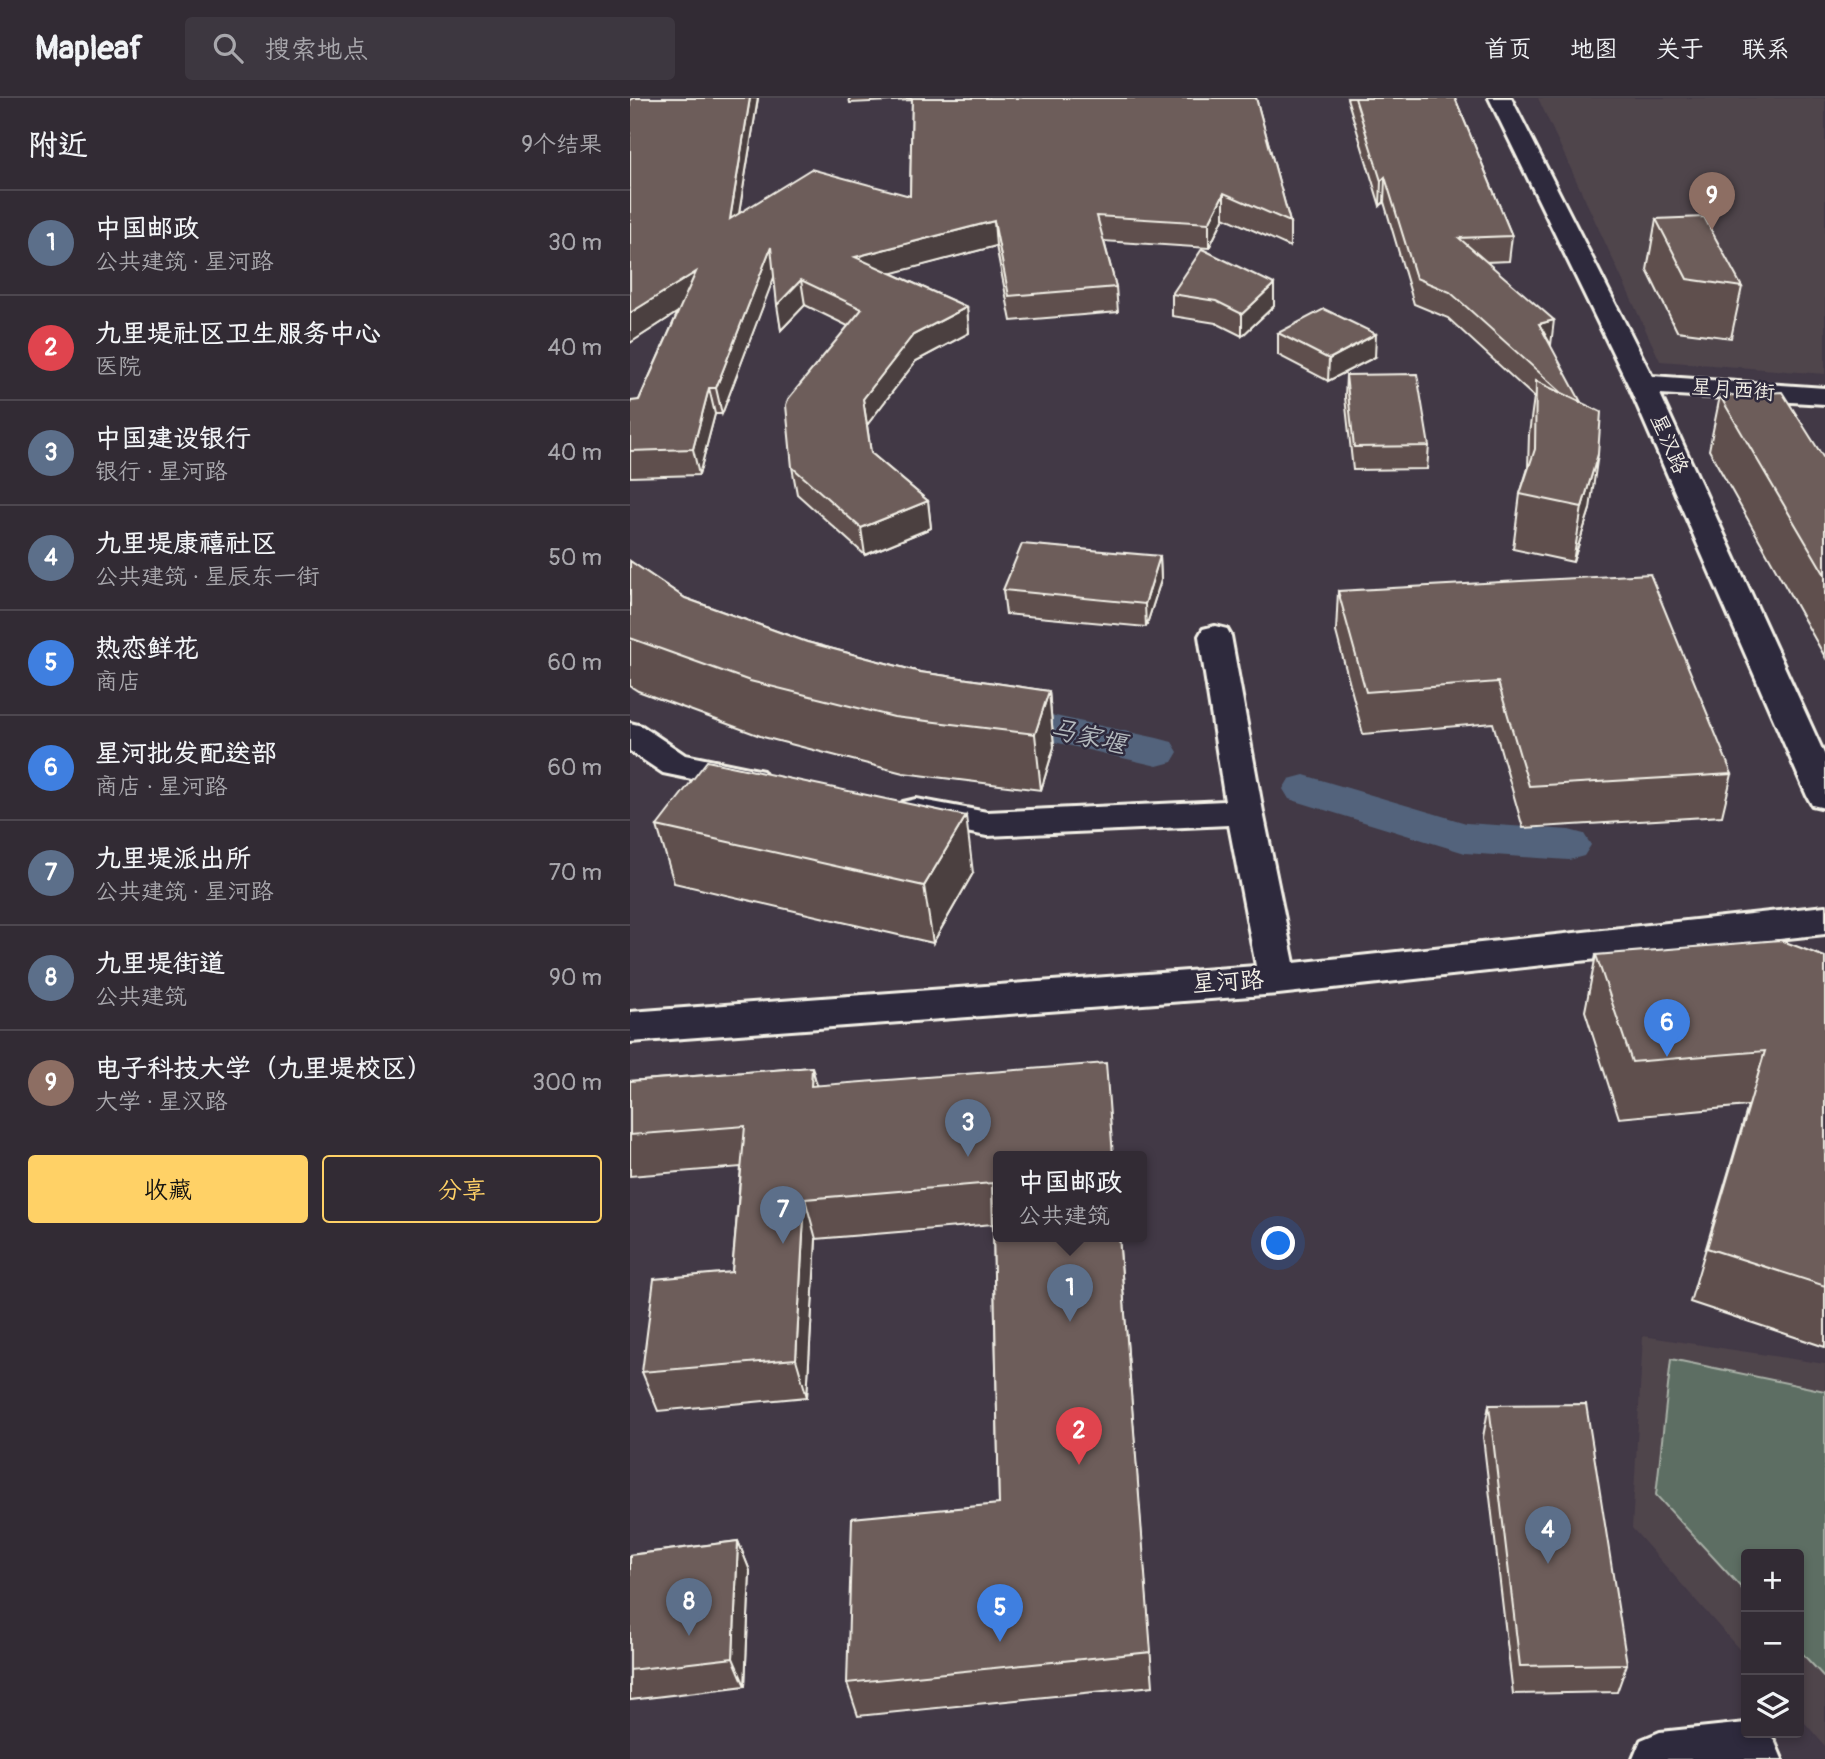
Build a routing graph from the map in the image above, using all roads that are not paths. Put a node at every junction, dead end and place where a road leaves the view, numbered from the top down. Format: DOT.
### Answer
graph roads {
  1 [pos="1500,98"];
  2 [pos="1642,384"];
  3 [pos="1825,396"];
  4 [pos="1215,636"];
  5 [pos="630,734"];
  6 [pos="784,786"];
  7 [pos="1825,796"];
  8 [pos="878,804"];
  9 [pos="1245,812"];
  10 [pos="1825,920"];
  11 [pos="1278,979"];
  12 [pos="630,1027"];
  13 [pos="1660,1759"];
  14 [pos="1755,1759"];
  1 -- 2 [label="street, 星汉路"];
  2 -- 3 [label="street, 星月西街"];
  2 -- 7 [label="street, 星汉路"];
  4 -- 9 [label="street"];
  5 -- 6 [label="street"];
  8 -- 9 [label="street"];
  9 -- 11 [label="street"];
  10 -- 11 [label="street, 星河路"];
  11 -- 12 [label="street, 星河路"];
  13 -- 14 [label="street"];
}
